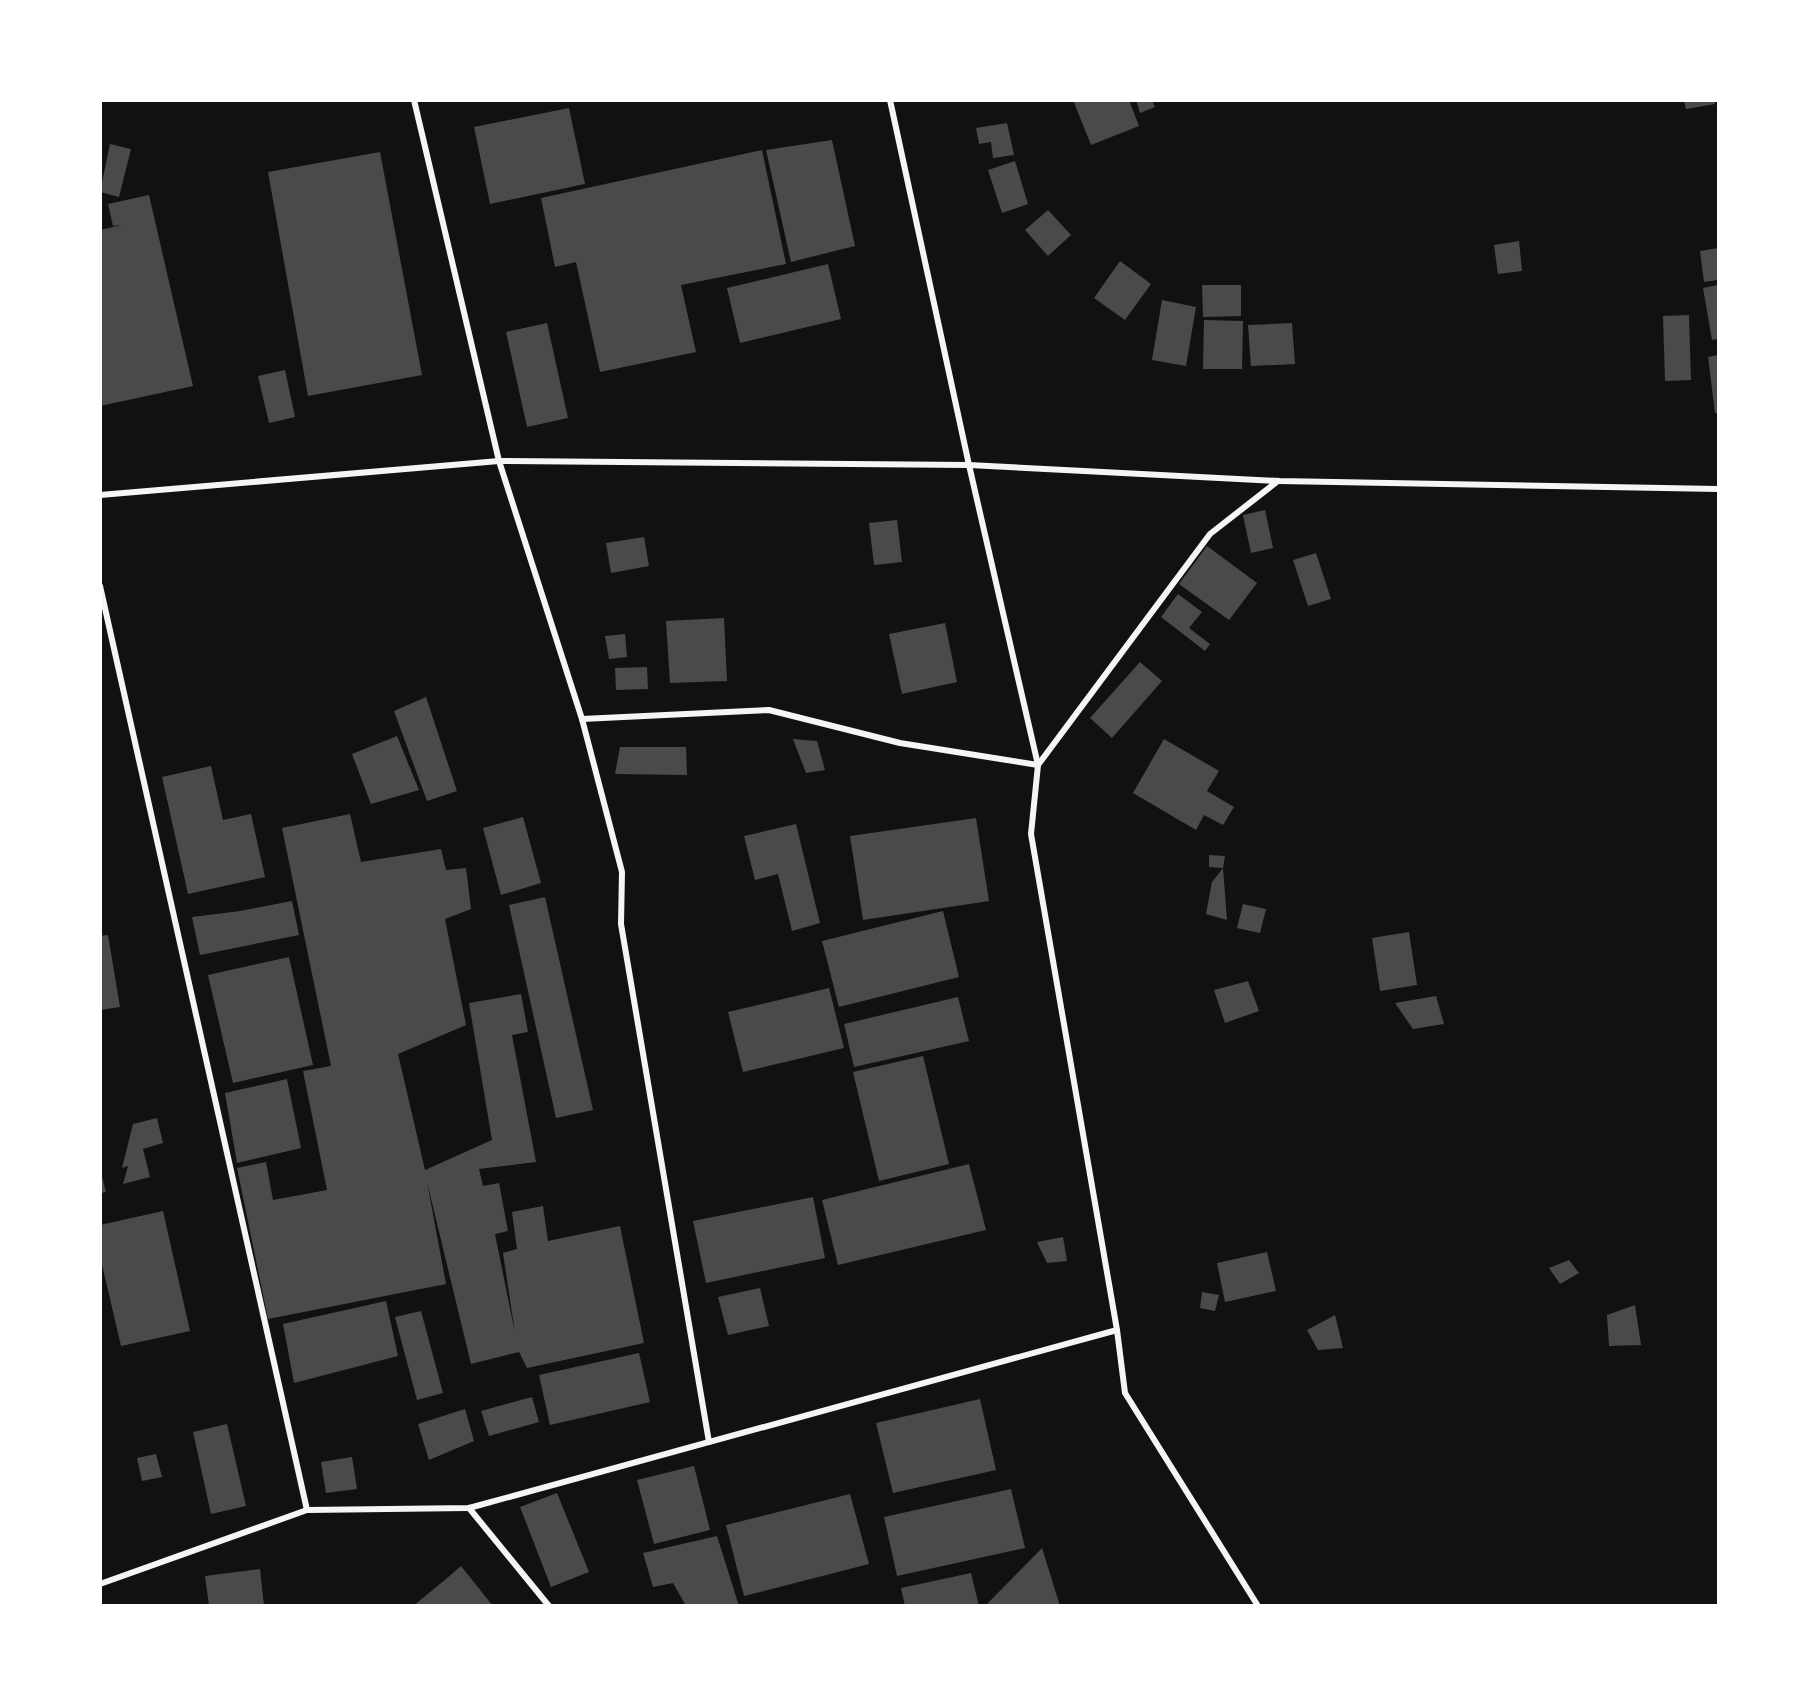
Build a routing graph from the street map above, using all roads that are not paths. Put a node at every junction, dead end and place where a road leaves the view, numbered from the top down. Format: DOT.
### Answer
graph roads {
  1 [pos="414,100"];
  2 [pos="890,100"];
  3 [pos="500,461"];
  4 [pos="969,465"];
  5 [pos="1279,481"];
  6 [pos="1719,489"];
  7 [pos="100,495"];
  8 [pos="100,586"];
  9 [pos="582,719"];
  10 [pos="1038,765"];
  11 [pos="1117,1330"];
  12 [pos="709,1442"];
  13 [pos="469,1508"];
  14 [pos="308,1510"];
  15 [pos="100,1584"];
  16 [pos="549,1605"];
  17 [pos="1258,1605"];
  1 -- 3 [label="street"];
  2 -- 4 [label="street"];
  3 -- 4 [label="street"];
  3 -- 7 [label="street"];
  3 -- 9 [label="street"];
  4 -- 5 [label="street"];
  4 -- 10 [label="street"];
  5 -- 6 [label="street"];
  5 -- 10 [label="street"];
  8 -- 14 [label="street"];
  9 -- 10 [label="street"];
  9 -- 12 [label="street"];
  10 -- 11 [label="street"];
  11 -- 12 [label="street"];
  11 -- 17 [label="street"];
  12 -- 13 [label="street"];
  13 -- 14 [label="street"];
  13 -- 16 [label="street"];
  14 -- 15 [label="street"];
}
